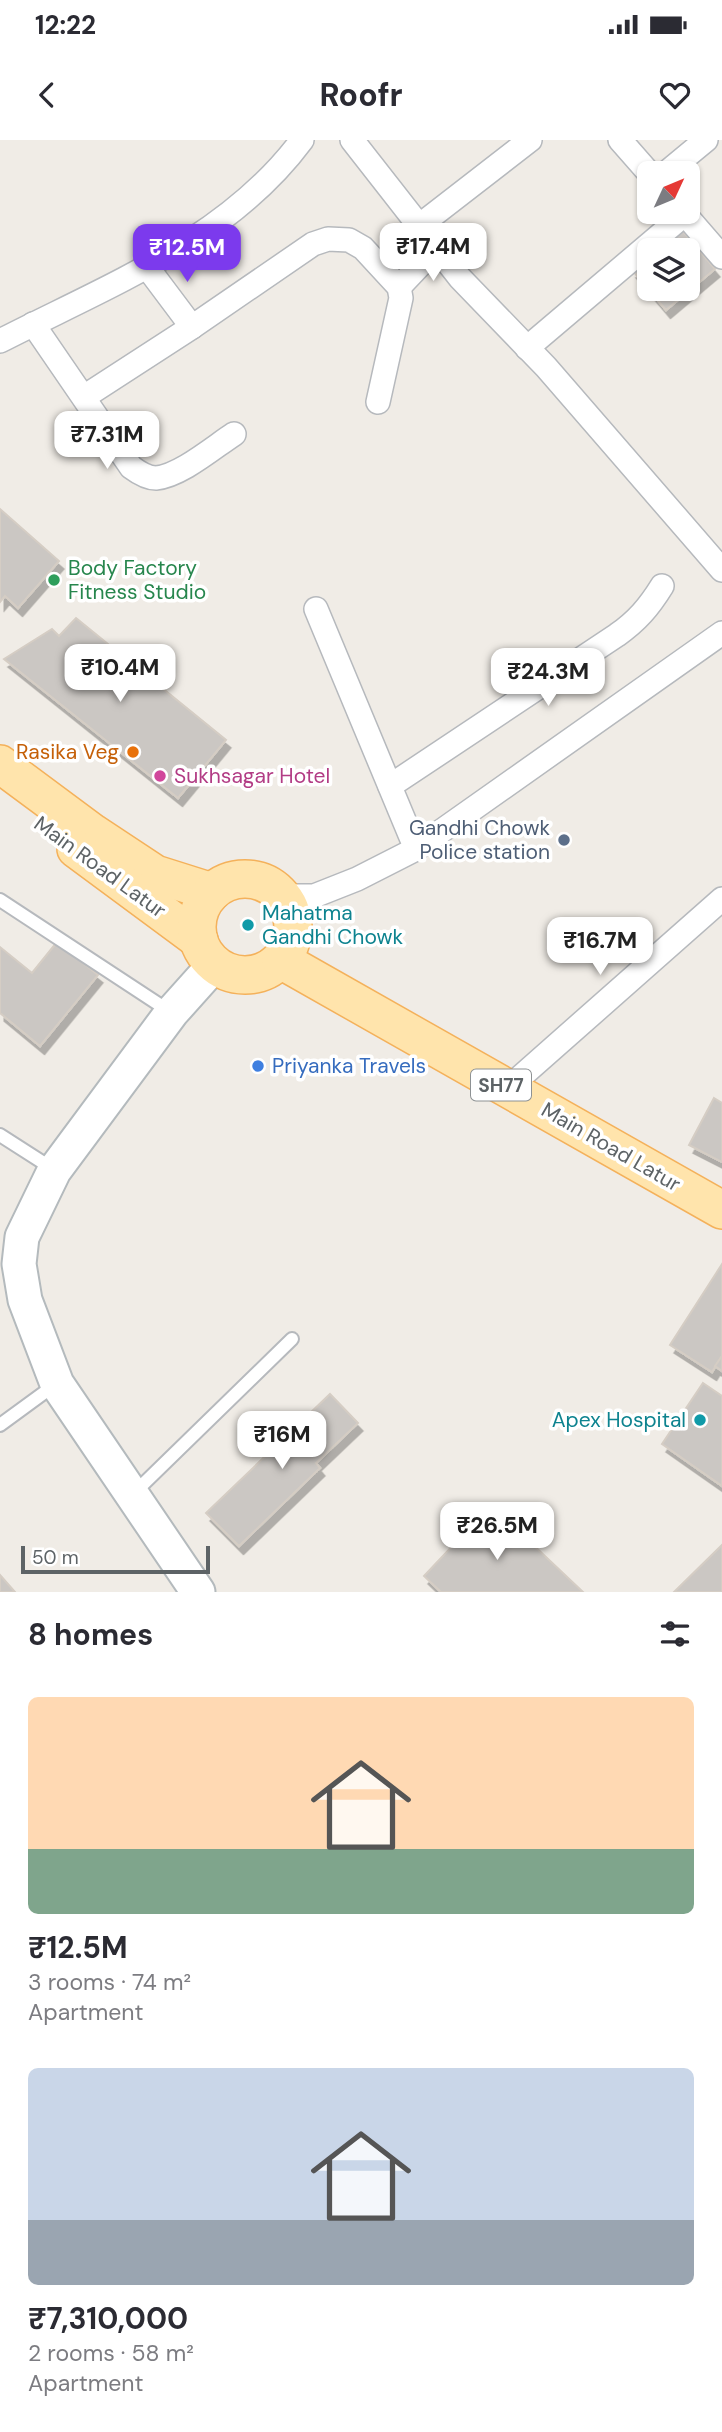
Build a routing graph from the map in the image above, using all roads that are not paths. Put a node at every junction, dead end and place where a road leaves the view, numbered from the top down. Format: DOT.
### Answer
graph roads {
  1 [pos="302,140"];
  2 [pos="352,140"];
  3 [pos="530,140"];
  4 [pos="620,140"];
  5 [pos="706,140"];
  6 [pos="638,161"];
  7 [pos="681,161"];
  8 [pos="671,224"];
  9 [pos="694,224"];
  10 [pos="419,226"];
  11 [pos="436,248"];
  12 [pos="722,257"];
  13 [pos="147,267"];
  14 [pos="399,287"];
  15 [pos="33,324"];
  16 [pos="192,327"];
  17 [pos="0,341"];
  18 [pos="527,348"];
  19 [pos="83,397"];
  20 [pos="378,402"];
  21 [pos="234,434"];
  22 [pos="722,570"];
  23 [pos="662,586"];
  24 [pos="316,609"];
  25 [pos="722,633"];
  26 [pos="0,764"];
  27 [pos="390,786"];
  28 [pos="0,793"];
  29 [pos="416,849"];
  30 [pos="212,892"];
  31 [pos="282,896"];
  32 [pos="722,899"];
  33 [pos="0,900"];
  34 [pos="207,952"];
  35 [pos="281,960"];
  36 [pos="172,1012"];
  37 [pos="508,1088"];
  38 [pos="0,1135"];
  39 [pos="54,1171"];
  40 [pos="722,1210"];
  41 [pos="292,1339"];
  42 [pos="57,1384"];
  43 [pos="0,1425"];
  44 [pos="132,1495"];
  45 [pos="198,1592"];
  1 -- 13 [label="street"];
  2 -- 10 [label="street"];
  3 -- 10 [label="street"];
  4 -- 6 [label="street"];
  5 -- 7 [label="street"];
  8 -- 18 [label="street"];
  9 -- 12 [label="street"];
  10 -- 11 [label="street"];
  11 -- 14 [label="street"];
  11 -- 18 [label="street"];
  13 -- 15 [label="street"];
  13 -- 16 [label="street"];
  14 -- 16 [label="street"];
  14 -- 20 [label="street"];
  15 -- 17 [label="street"];
  15 -- 19 [label="street"];
  16 -- 19 [label="street"];
  18 -- 22 [label="street"];
  19 -- 21 [label="street"];
  23 -- 27 [label="street"];
  24 -- 27 [label="street"];
  25 -- 29 [label="street"];
  26 -- 30 [label="main road, Main Road Latur"];
  27 -- 29 [label="street"];
  28 -- 34 [label="main road, Main Road Latur"];
  29 -- 31 [label="street"];
  30 -- 31 [label="main road"];
  30 -- 34 [label="main road"];
  31 -- 35 [label="main road"];
  32 -- 37 [label="street"];
  33 -- 36 [label="lane"];
  34 -- 35 [label="main road"];
  34 -- 36 [label="main road"];
  35 -- 37 [label="main road, Main Road Latur / SH77"];
  36 -- 39 [label="main road"];
  37 -- 40 [label="main road, Main Road Latur / SH77"];
  38 -- 39 [label="lane"];
  39 -- 42 [label="main road"];
  41 -- 44 [label="lane"];
  42 -- 43 [label="lane"];
  42 -- 44 [label="main road"];
  44 -- 45 [label="main road"];
}
